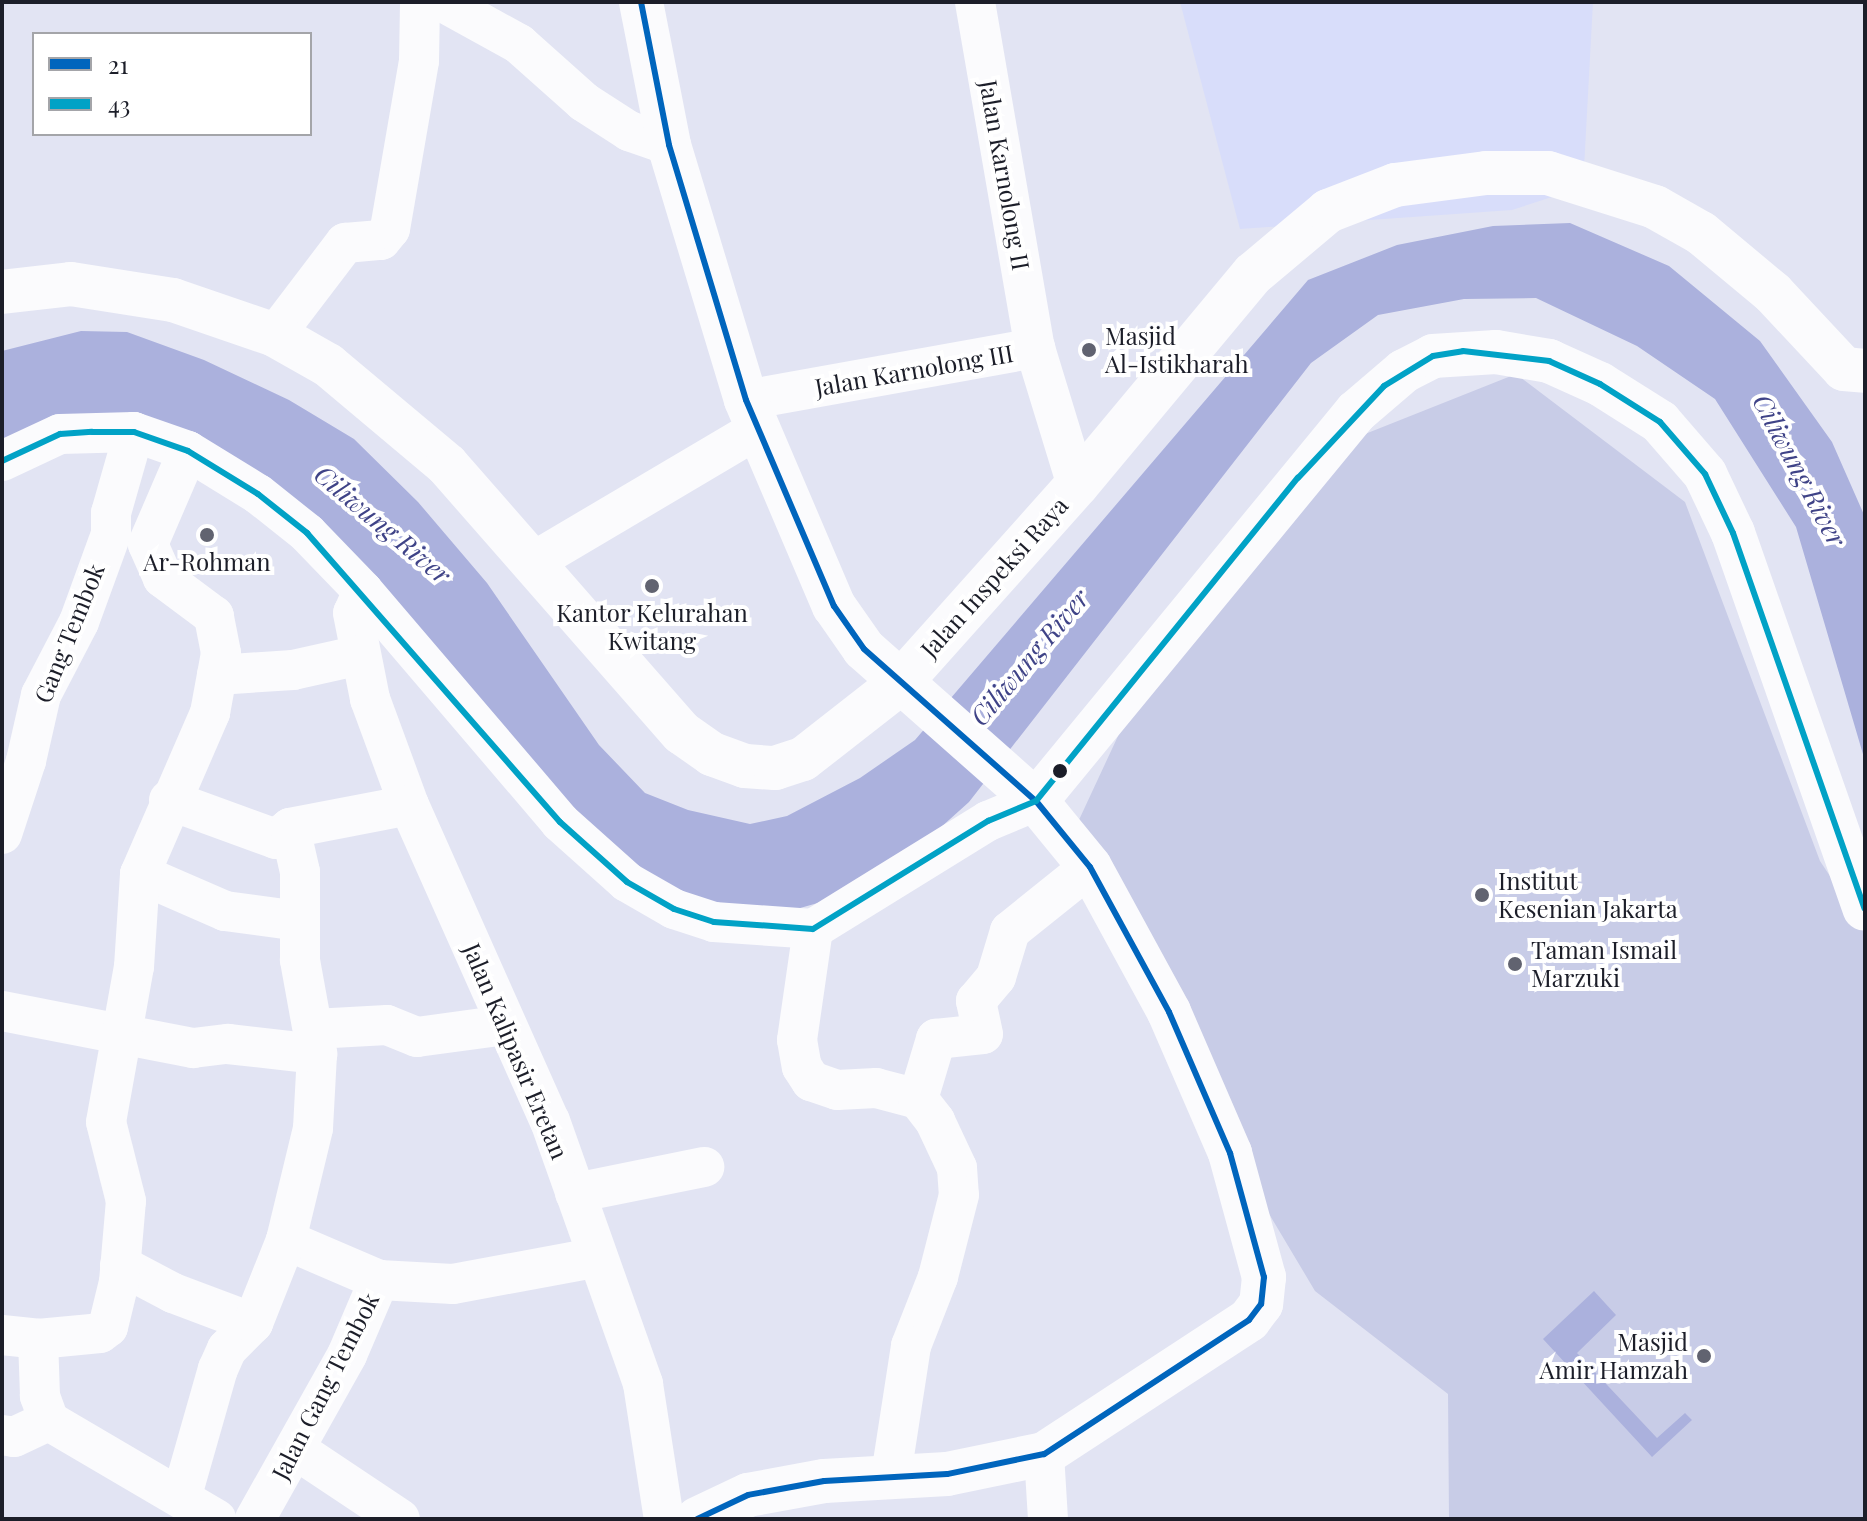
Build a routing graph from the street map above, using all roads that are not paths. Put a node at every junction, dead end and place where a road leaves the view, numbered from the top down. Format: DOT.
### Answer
graph roads {
  1 [pos="420,2"];
  2 [pos="443,2"];
  3 [pos="641,2"];
  4 [pos="975,2"];
  5 [pos="669,145"];
  6 [pos="2,292"];
  7 [pos="275,335"];
  8 [pos="1035,348"];
  9 [pos="1865,371"];
  10 [pos="752,414"];
  11 [pos="134,432"];
  12 [pos="188,451"];
  13 [pos="2,461"];
  14 [pos="1077,485"];
  15 [pos="533,562"];
  16 [pos="363,591"];
  17 [pos="360,655"];
  18 [pos="217,675"];
  19 [pos="908,691"];
  20 [pos="14,769"];
  21 [pos="1025,792"];
  22 [pos="169,800"];
  23 [pos="409,805"];
  24 [pos="290,828"];
  25 [pos="2,834"];
  26 [pos="1090,867"];
  27 [pos="140,874"];
  28 [pos="1865,909"];
  29 [pos="299,921"];
  30 [pos="813,929"];
  31 [pos="2,1011"];
  32 [pos="506,1025"];
  33 [pos="120,1034"];
  34 [pos="315,1041"];
  35 [pos="918,1099"];
  36 [pos="704,1167"];
  37 [pos="575,1193"];
  38 [pos="286,1240"];
  39 [pos="598,1257"];
  40 [pos="120,1265"];
  41 [pos="379,1280"];
  42 [pos="253,1323"];
  43 [pos="20,1337"];
  44 [pos="49,1421"];
  45 [pos="2,1435"];
  46 [pos="295,1449"];
  47 [pos="1044,1454"];
  48 [pos="891,1475"];
  49 [pos="182,1495"];
  50 [pos="216,1519"];
  51 [pos="255,1519"];
  52 [pos="400,1519"];
  53 [pos="664,1519"];
  54 [pos="697,1519"];
  55 [pos="1048,1519"];
  1 -- 7 [label="street"];
  2 -- 5 [label="street"];
  3 -- 5 [label="street"];
  4 -- 8 [label="street, Jalan Karnolong II"];
  5 -- 10 [label="street"];
  6 -- 7 [label="street, Jalan Inspeksi Raya"];
  7 -- 15 [label="street, Jalan Inspeksi Raya"];
  8 -- 10 [label="street, Jalan Karnolong III"];
  8 -- 14 [label="street, Jalan Karnolong III"];
  9 -- 14 [label="street, Jalan Inspeksi Raya"];
  10 -- 15 [label="street"];
  10 -- 19 [label="street"];
  11 -- 12 [label="street"];
  11 -- 13 [label="street"];
  11 -- 20 [label="street, Gang Tembok"];
  12 -- 16 [label="street"];
  12 -- 18 [label="street"];
  14 -- 19 [label="street, Jalan Inspeksi Raya"];
  15 -- 19 [label="street, Jalan Inspeksi Raya"];
  16 -- 17 [label="street, Jalan Kalipasir Eretan"];
  16 -- 30 [label="street"];
  17 -- 18 [label="street"];
  17 -- 23 [label="street, Jalan Kalipasir Eretan"];
  18 -- 22 [label="street"];
  19 -- 21 [label="street"];
  20 -- 25 [label="street, Gang Tembok"];
  21 -- 26 [label="street"];
  21 -- 28 [label="street"];
  21 -- 30 [label="street"];
  22 -- 24 [label="street"];
  22 -- 27 [label="street"];
  23 -- 24 [label="street"];
  23 -- 32 [label="street, Jalan Kalipasir Eretan"];
  24 -- 29 [label="street"];
  26 -- 35 [label="street"];
  26 -- 47 [label="street"];
  27 -- 29 [label="street"];
  27 -- 33 [label="street"];
  29 -- 34 [label="street"];
  30 -- 35 [label="street"];
  31 -- 33 [label="street"];
  32 -- 34 [label="street"];
  32 -- 37 [label="street, Jalan Kalipasir Eretan"];
  33 -- 34 [label="street"];
  33 -- 40 [label="street"];
  34 -- 38 [label="street"];
  35 -- 48 [label="street"];
  36 -- 37 [label="street"];
  37 -- 39 [label="street, Jalan Kalipasir Eretan"];
  38 -- 41 [label="street"];
  38 -- 42 [label="street"];
  39 -- 41 [label="street, Jalan Gang Tembok"];
  39 -- 53 [label="street, Jalan Kalipasir Eretan"];
  40 -- 42 [label="street"];
  40 -- 43 [label="street"];
  41 -- 46 [label="street, Jalan Gang Tembok"];
  42 -- 49 [label="street"];
  43 -- 44 [label="street"];
  44 -- 45 [label="street"];
  44 -- 49 [label="street"];
  46 -- 51 [label="street, Jalan Gang Tembok"];
  46 -- 52 [label="street"];
  47 -- 48 [label="street"];
  47 -- 55 [label="street"];
  48 -- 54 [label="street"];
  49 -- 50 [label="street"];
}
